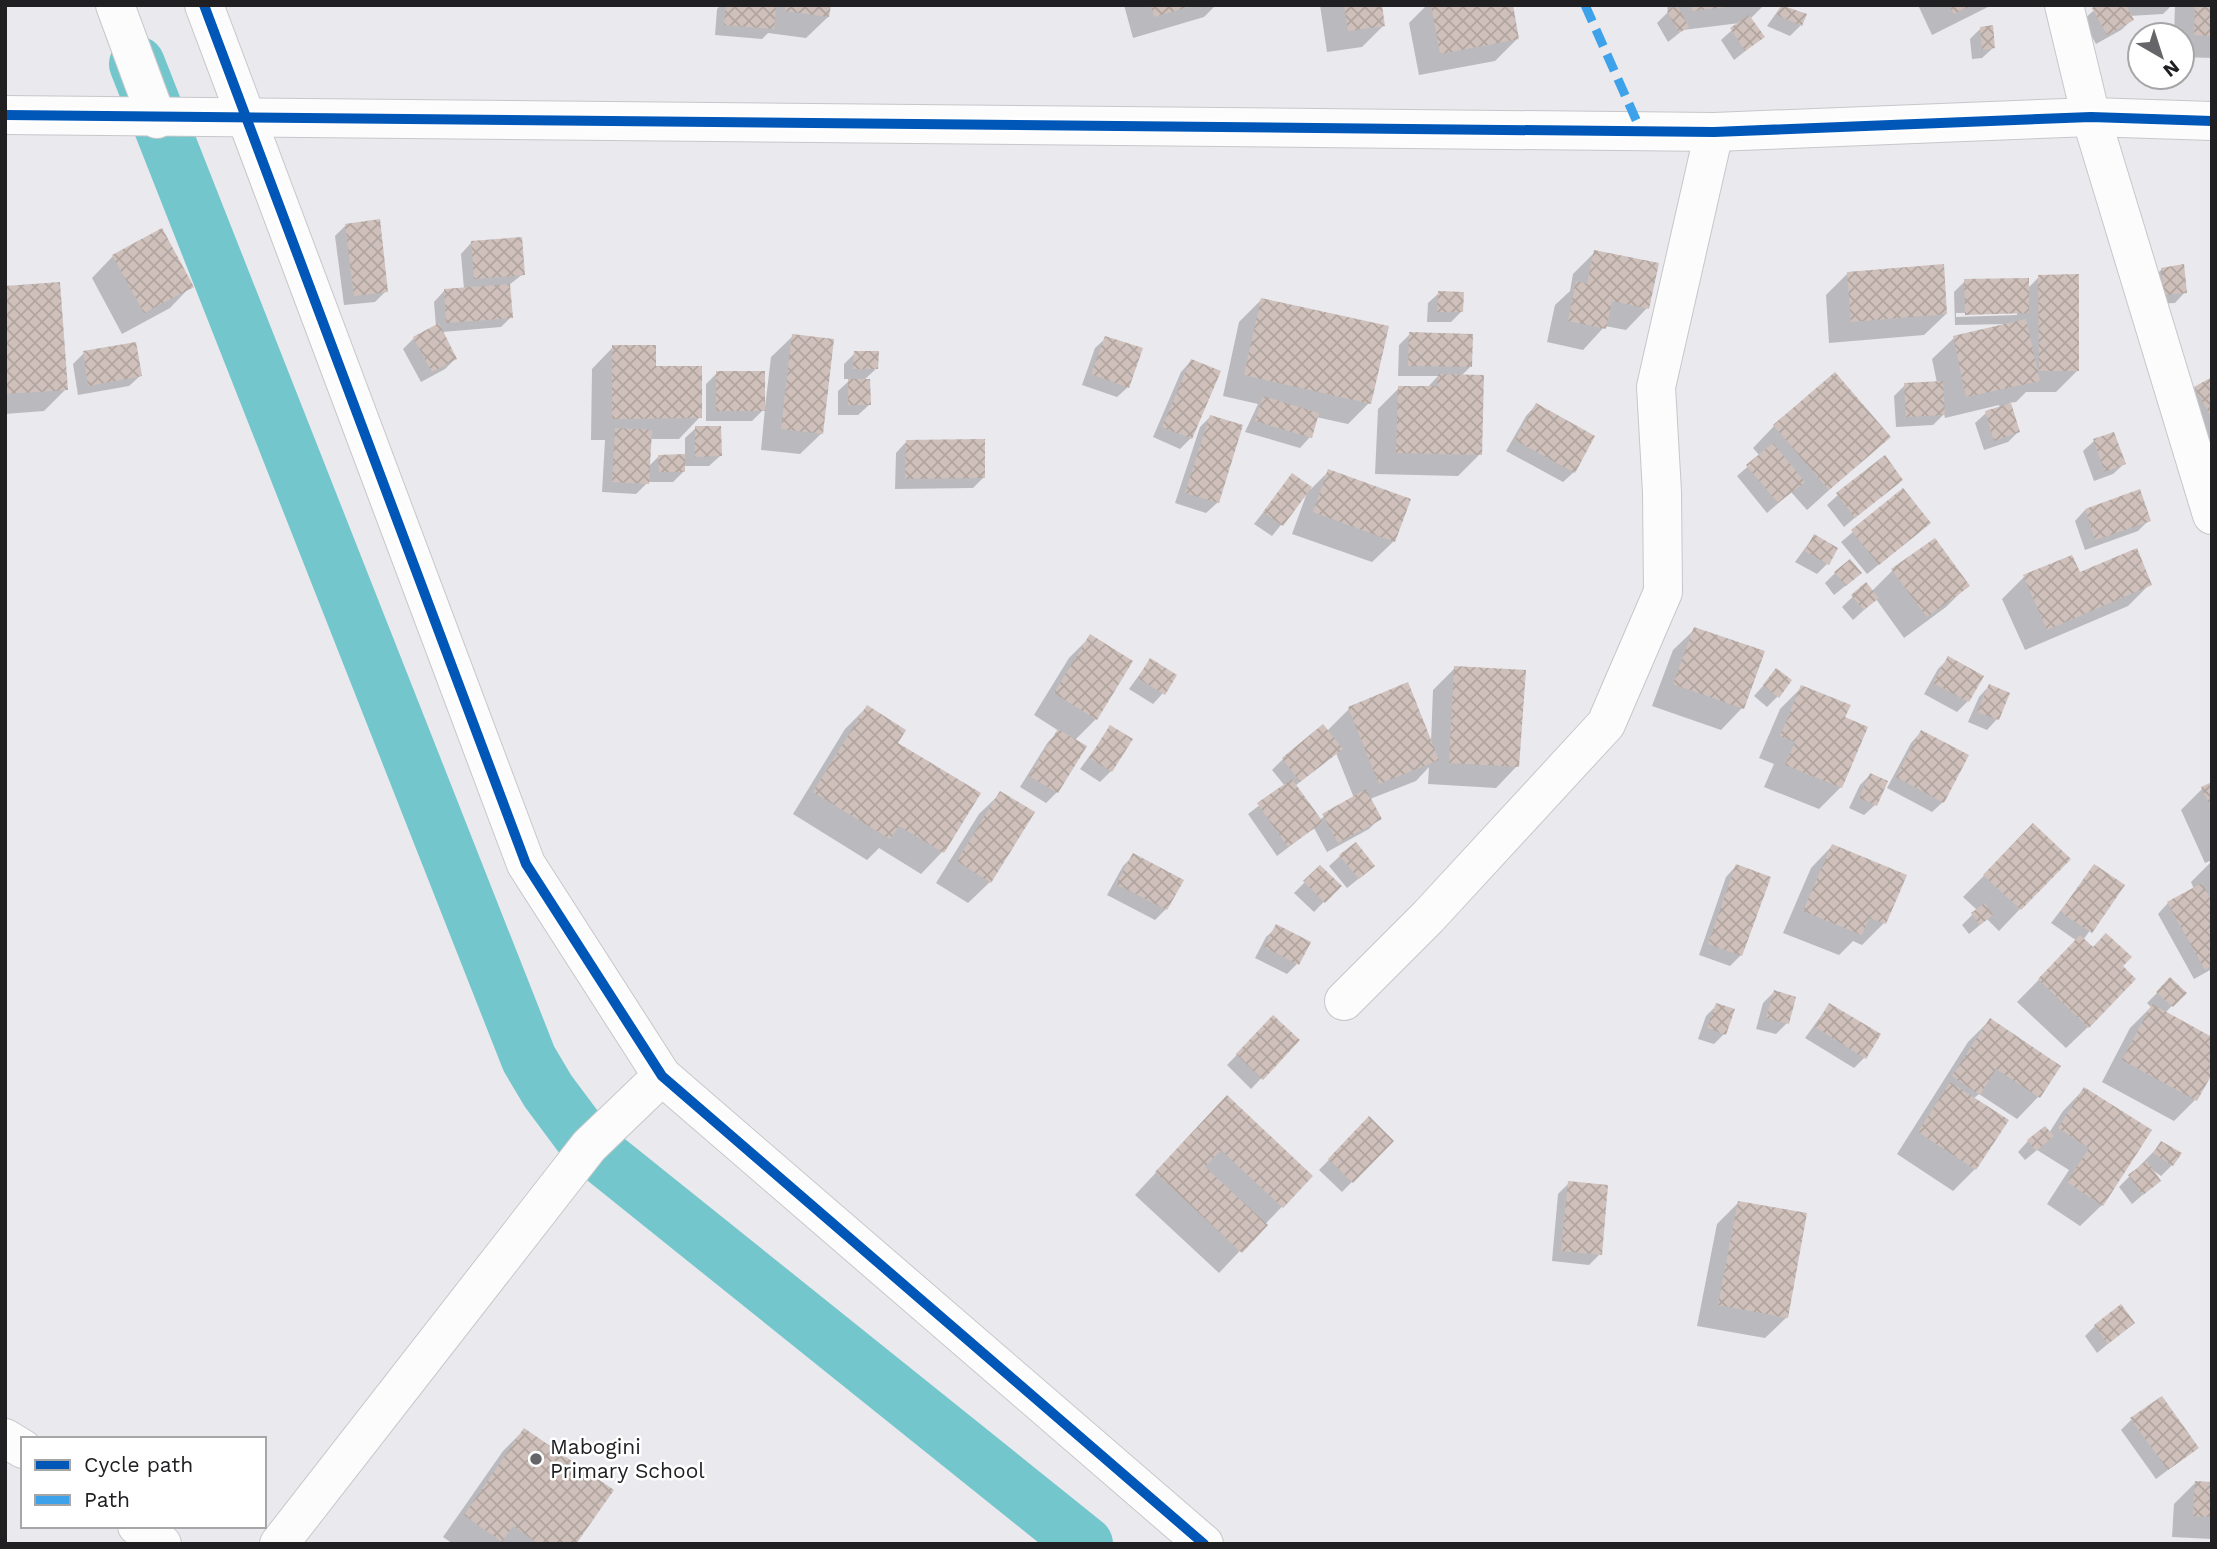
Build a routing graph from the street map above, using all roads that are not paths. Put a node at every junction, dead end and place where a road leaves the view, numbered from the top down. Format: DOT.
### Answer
graph roads {
  1 [pos="115,5"];
  2 [pos="204,5"];
  3 [pos="2064,5"];
  4 [pos="5,115"];
  5 [pos="249,117"];
  6 [pos="2091,117"];
  7 [pos="157,119"];
  8 [pos="2212,121"];
  9 [pos="1714,132"];
  10 [pos="2212,515"];
  11 [pos="1344,1000"];
  12 [pos="662,1076"];
  13 [pos="5,1438"];
  14 [pos="21,1448"];
  15 [pos="140,1528"];
  16 [pos="162,1544"];
  17 [pos="279,1544"];
  18 [pos="1204,1544"];
  1 -- 7 [label="street"];
  2 -- 5 [label="street"];
  3 -- 6 [label="street"];
  4 -- 7 [label="street"];
  5 -- 7 [label="street"];
  5 -- 9 [label="street"];
  5 -- 12 [label="street"];
  6 -- 8 [label="street"];
  6 -- 9 [label="street"];
  6 -- 10 [label="street"];
  9 -- 11 [label="street"];
  12 -- 17 [label="street"];
  12 -- 18 [label="street"];
  13 -- 14 [label="street"];
  15 -- 16 [label="street"];
}
